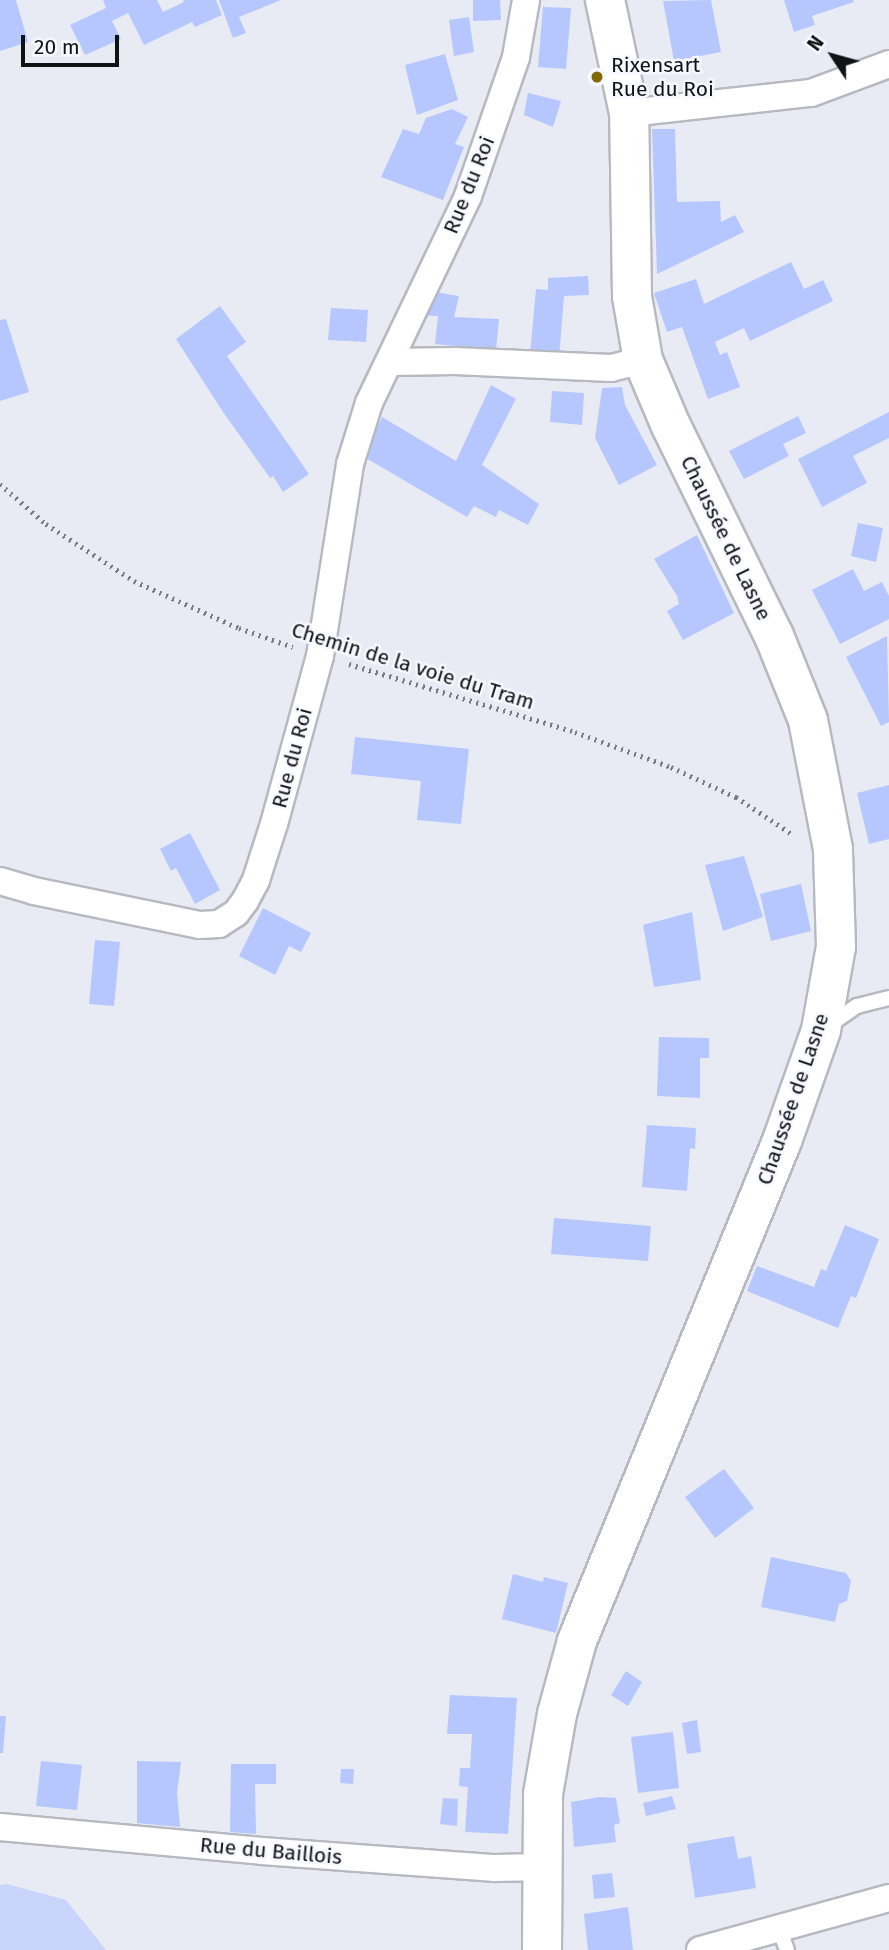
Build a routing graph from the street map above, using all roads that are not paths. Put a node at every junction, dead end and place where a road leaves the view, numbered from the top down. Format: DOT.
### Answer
graph roads {
  1 [pos="526,0"];
  2 [pos="605,0"];
  3 [pos="889,64"];
  4 [pos="629,113"];
  5 [pos="643,360"];
  6 [pos="390,362"];
  7 [pos="0,881"];
  8 [pos="889,998"];
  9 [pos="821,1030"];
  10 [pos="0,1827"];
  11 [pos="542,1867"];
  12 [pos="889,1898"];
  13 [pos="783,1939"];
  14 [pos="542,1950"];
  15 [pos="701,1950"];
  1 -- 6 [label="street, Rue du Roi"];
  2 -- 4 [label="street, Chaussée de Lasne"];
  3 -- 4 [label="street"];
  4 -- 5 [label="street, Chaussée de Lasne"];
  5 -- 6 [label="street"];
  5 -- 9 [label="street, Chaussée de Lasne"];
  6 -- 7 [label="street, Rue du Roi"];
  8 -- 9 [label="lane"];
  9 -- 11 [label="street, Chaussée de Lasne"];
  10 -- 11 [label="street, Rue du Baillois"];
  11 -- 14 [label="street, Chaussée de Lasne"];
  12 -- 13 [label="street"];
  13 -- 15 [label="street"];
}
